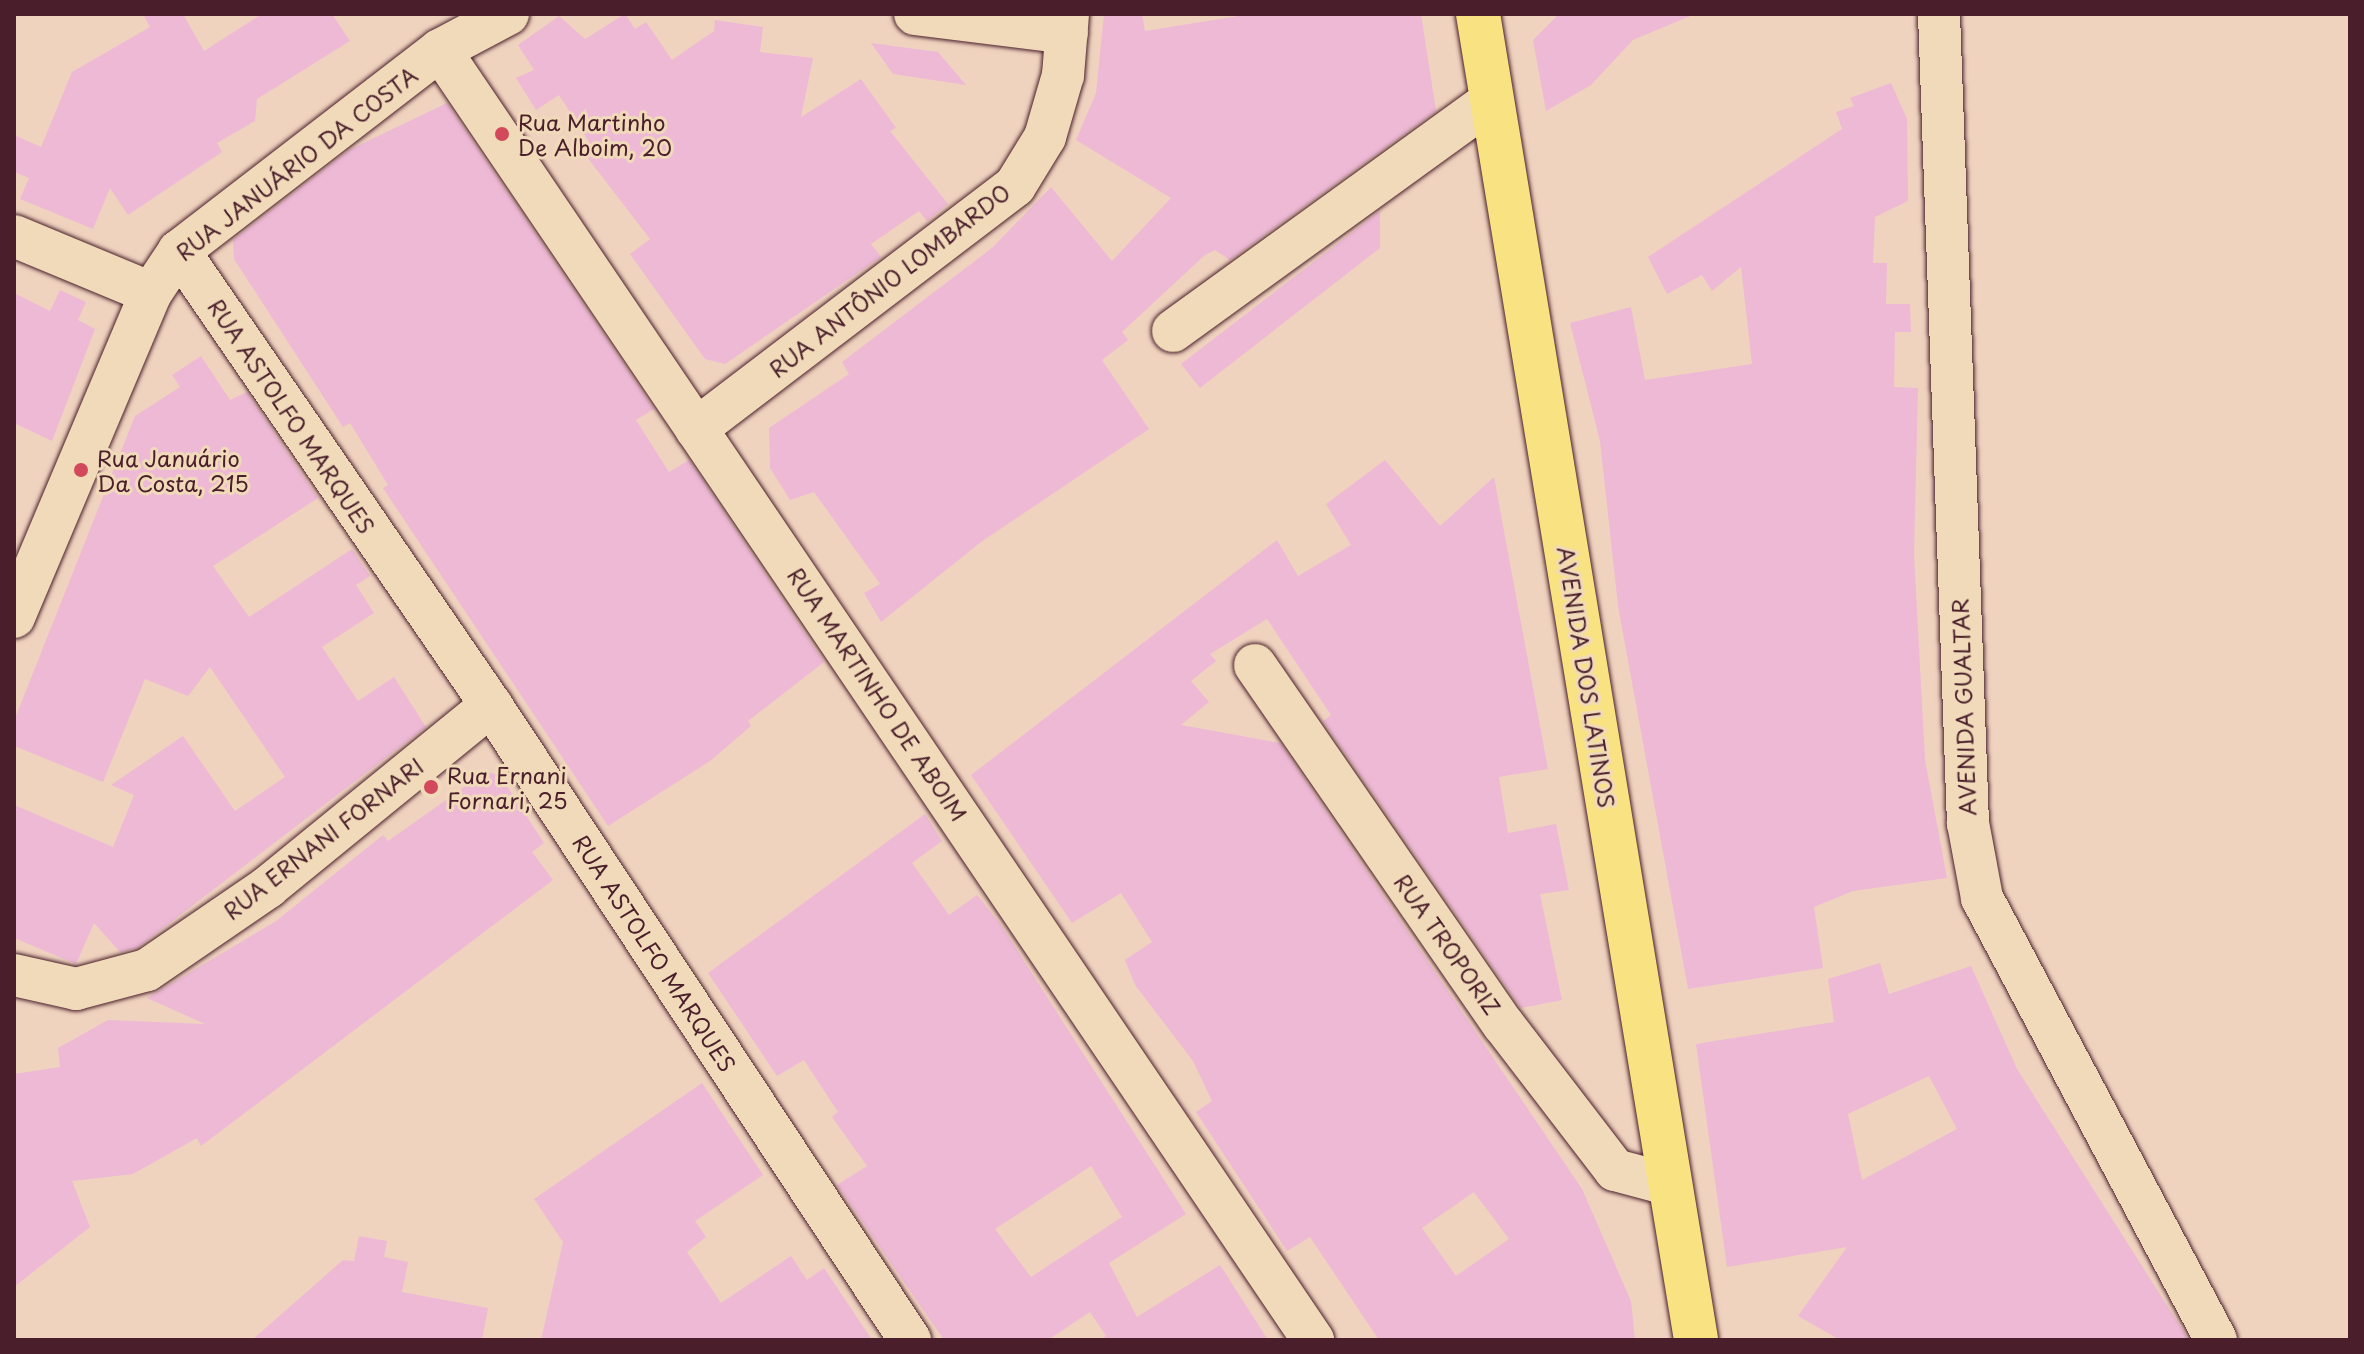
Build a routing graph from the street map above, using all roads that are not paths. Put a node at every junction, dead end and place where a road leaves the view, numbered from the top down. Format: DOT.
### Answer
graph roads {
  1 [pos="508,14"];
  2 [pos="915,14"];
  3 [pos="1478,14"];
  4 [pos="1939,14"];
  5 [pos="1067,23"];
  6 [pos="440,50"];
  7 [pos="1491,101"];
  8 [pos="14,236"];
  9 [pos="179,251"];
  10 [pos="151,293"];
  11 [pos="1173,331"];
  12 [pos="696,429"];
  13 [pos="16,603"];
  14 [pos="1255,665"];
  15 [pos="491,705"];
  16 [pos="14,975"];
  17 [pos="1671,1185"];
  18 [pos="910,1340"];
  19 [pos="1313,1340"];
  20 [pos="1696,1340"];
  21 [pos="2216,1340"];
  1 -- 6 [label="street, RUA JANUÁRIO DA COSTA"];
  2 -- 5 [label="street"];
  3 -- 7 [label="main road, AVENIDA DOS LATINOS"];
  4 -- 21 [label="street, AVENIDA GUALTAR"];
  5 -- 12 [label="street, RUA ANTÔNIO LOMBARDO"];
  6 -- 9 [label="street, RUA JANUÁRIO DA COSTA"];
  6 -- 12 [label="street, RUA MARTINHO DE ABOIM"];
  7 -- 11 [label="street"];
  7 -- 17 [label="main road, AVENIDA DOS LATINOS"];
  8 -- 10 [label="street"];
  9 -- 10 [label="street, RUA JANUÁRIO DA COSTA"];
  9 -- 15 [label="street, RUA ASTOLFO MARQUES"];
  10 -- 13 [label="street, RUA JANUÁRIO DA COSTA"];
  12 -- 19 [label="street, RUA MARTINHO DE ABOIM"];
  14 -- 17 [label="street, RUA TROPORIZ"];
  15 -- 16 [label="street, RUA ERNANI FORNARI"];
  15 -- 18 [label="street, RUA ASTOLFO MARQUES"];
  17 -- 20 [label="main road, AVENIDA DOS LATINOS"];
}
